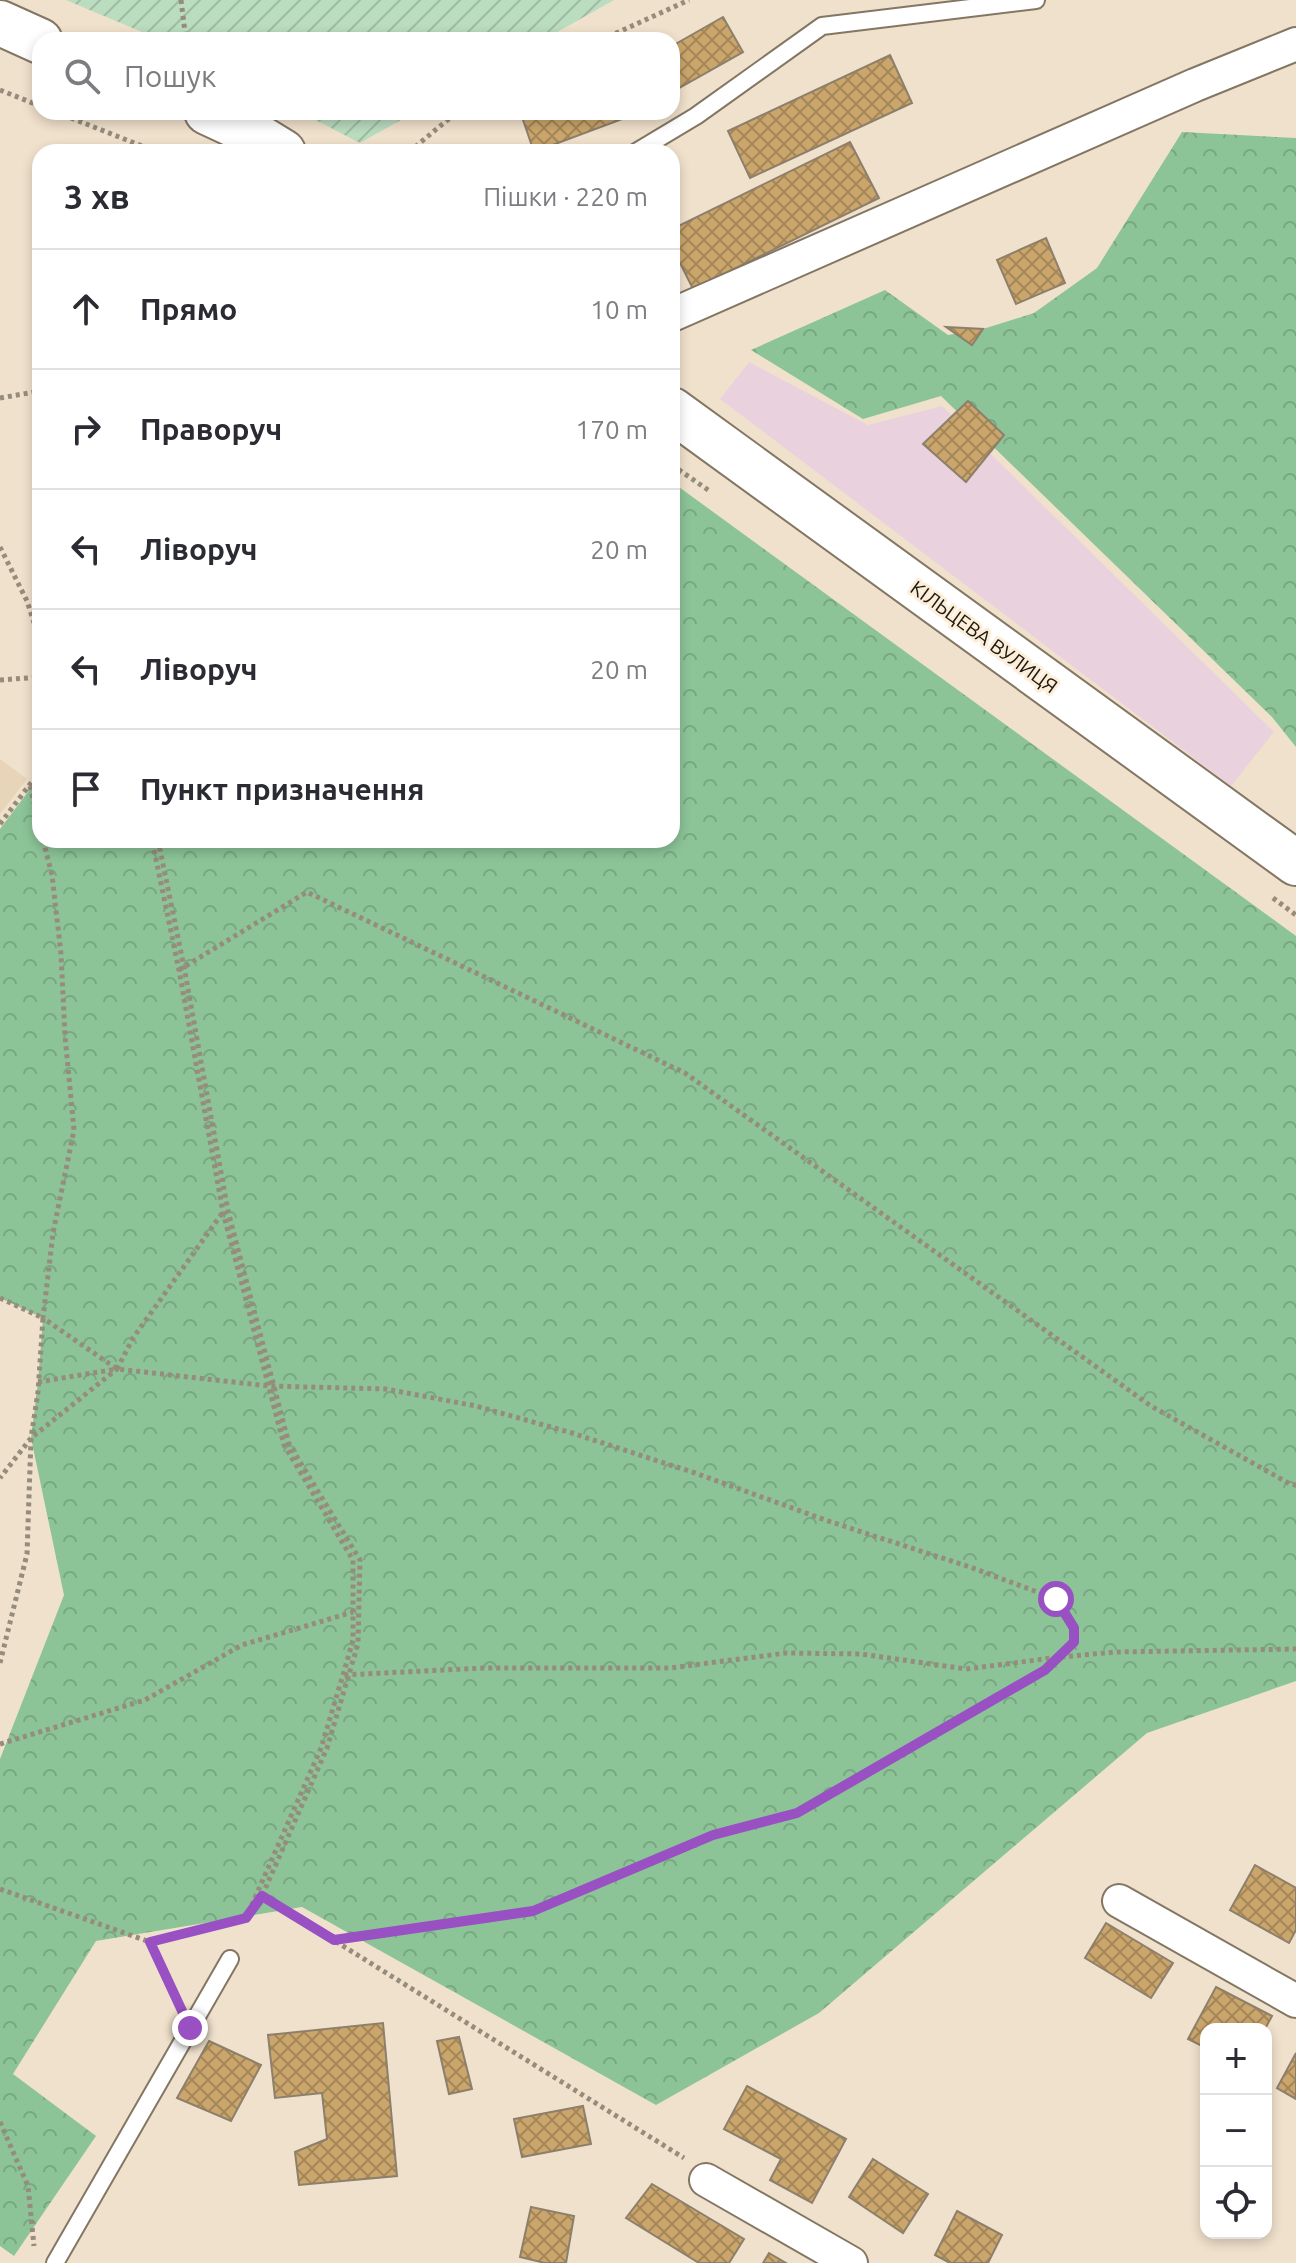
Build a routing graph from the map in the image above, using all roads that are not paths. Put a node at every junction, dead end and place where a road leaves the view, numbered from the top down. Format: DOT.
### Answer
graph roads {
  1 [pos="1036,0"];
  2 [pos="0,23"];
  3 [pos="32,37"];
  4 [pos="1296,44"];
  5 [pos="224,120"];
  6 [pos="270,144"];
  7 [pos="649,144"];
  8 [pos="680,311"];
  9 [pos="680,416"];
  10 [pos="1296,863"];
  11 [pos="1119,1901"];
  12 [pos="230,1959"];
  13 [pos="1296,2001"];
  14 [pos="706,2180"];
  15 [pos="55,2263"];
  16 [pos="851,2263"];
  1 -- 7 [label="lane"];
  2 -- 3 [label="main road"];
  4 -- 8 [label="street"];
  5 -- 6 [label="main road"];
  9 -- 10 [label="main road, КІЛЬЦЕВА ВУЛИЦЯ"];
  11 -- 13 [label="street"];
  12 -- 15 [label="lane"];
  14 -- 16 [label="street"];
}
